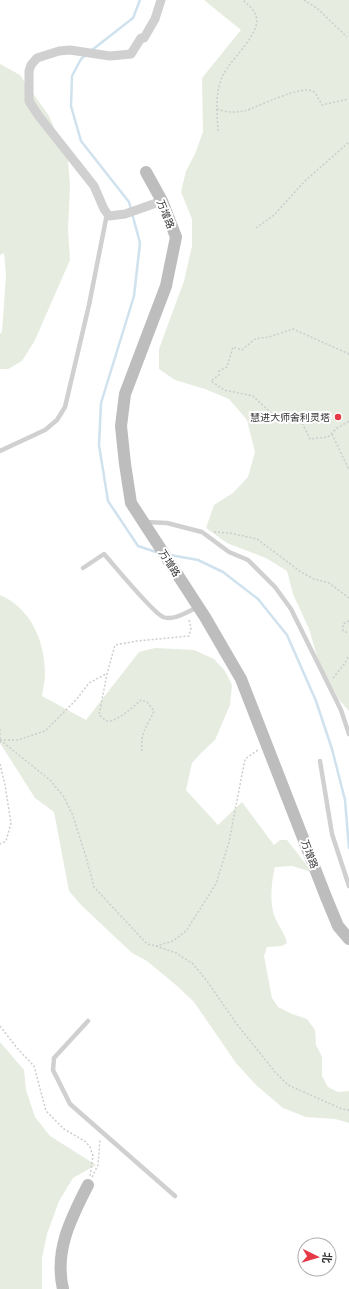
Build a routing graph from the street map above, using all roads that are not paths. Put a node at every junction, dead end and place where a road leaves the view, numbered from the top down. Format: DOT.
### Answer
graph roads {
  1 [pos="162,0"];
  2 [pos="146,172"];
  3 [pos="162,201"];
  4 [pos="107,214"];
  5 [pos="0,451"];
  6 [pos="144,522"];
  7 [pos="83,568"];
  8 [pos="193,609"];
  9 [pos="349,734"];
  10 [pos="320,761"];
  11 [pos="349,886"];
  12 [pos="349,939"];
  13 [pos="88,1021"];
  14 [pos="88,1185"];
  15 [pos="175,1196"];
  16 [pos="63,1289"];
  1 -- 4 [label="street"];
  2 -- 3 [label="street, 万增路"];
  3 -- 4 [label="street"];
  3 -- 6 [label="street, 万增路"];
  4 -- 5 [label="lane"];
  6 -- 8 [label="street, 万增路"];
  6 -- 9 [label="lane"];
  7 -- 8 [label="lane"];
  8 -- 12 [label="street, 万增路"];
  10 -- 11 [label="lane"];
  13 -- 15 [label="lane"];
  14 -- 16 [label="street"];
}
